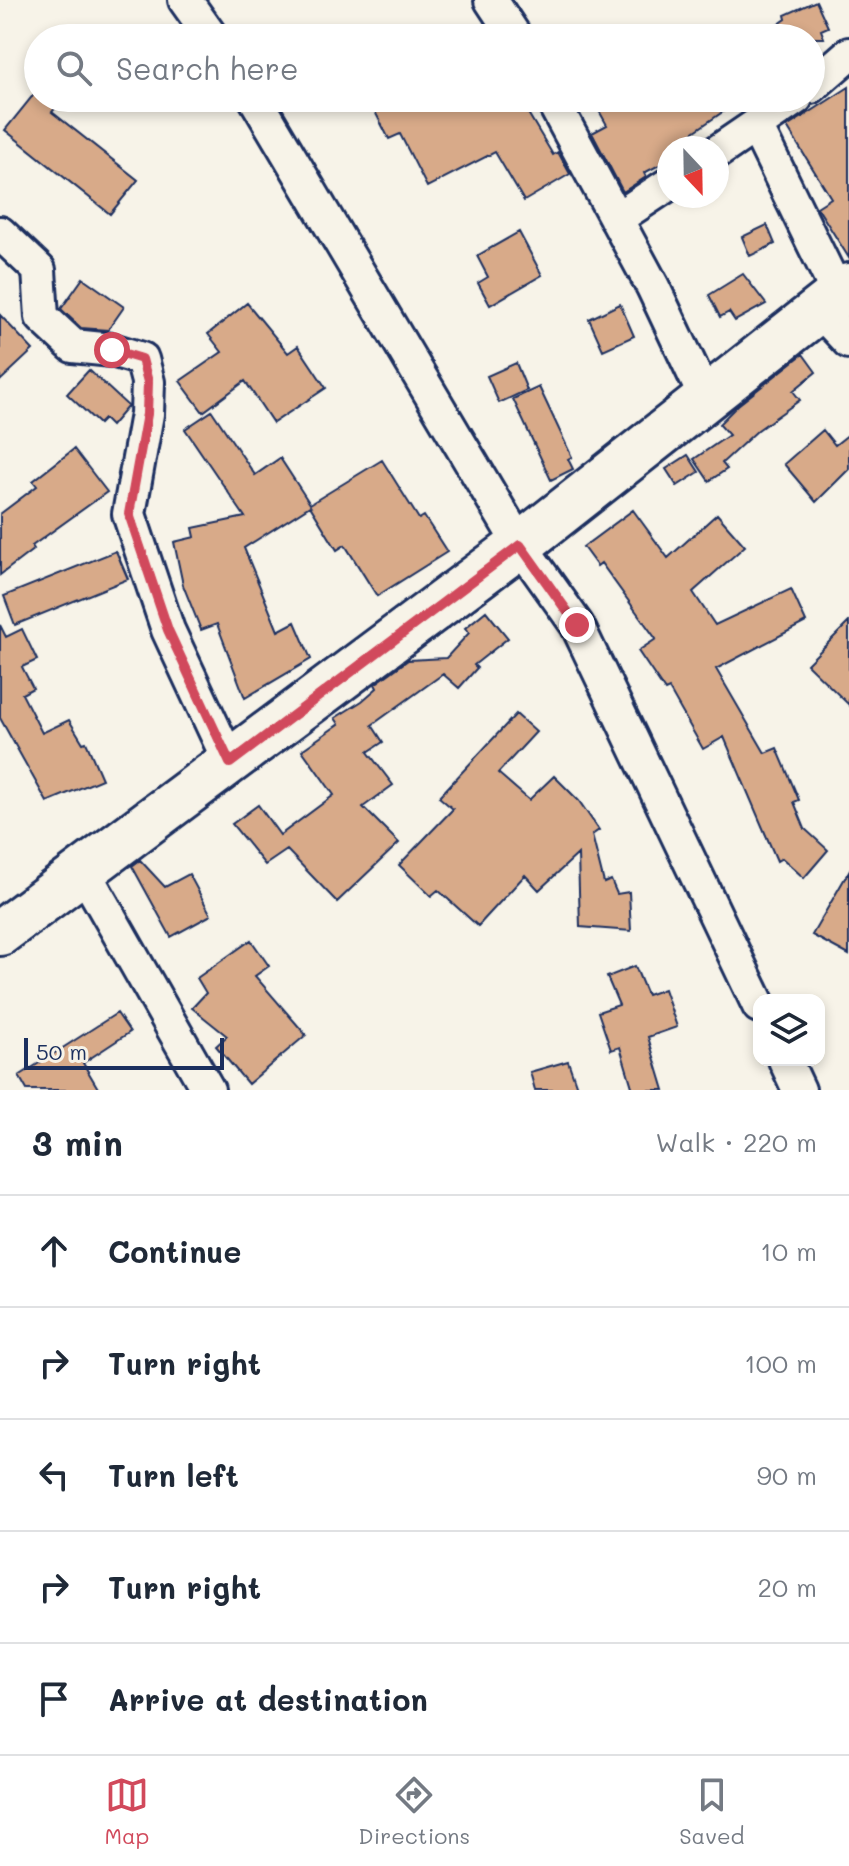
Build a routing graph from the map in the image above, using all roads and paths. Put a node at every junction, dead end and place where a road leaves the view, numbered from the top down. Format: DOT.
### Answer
graph roads {
  1 [pos="185,0"];
  2 [pos="491,0"];
  3 [pos="202,24"];
  4 [pos="507,24"];
  5 [pos="849,54"];
  6 [pos="825,75"];
  7 [pos="263,112"];
  8 [pos="559,112"];
  9 [pos="776,112"];
  10 [pos="756,126"];
  11 [pos="729,144"];
  12 [pos="657,192"];
  13 [pos="616,219"];
  14 [pos="0,233"];
  15 [pos="835,296"];
  16 [pos="849,342"];
  17 [pos="706,399"];
  18 [pos="520,545"];
  19 [pos="230,763"];
  20 [pos="84,872"];
  21 [pos="0,933"];
  22 [pos="753,994"];
  23 [pos="788,1066"];
  24 [pos="208,1090"];
  25 [pos="799,1090"];
  1 -- 3 [label="street"];
  2 -- 4 [label="street"];
  5 -- 6 [label="street"];
  7 -- 18 [label="street"];
  8 -- 13 [label="street"];
  9 -- 10 [label="street"];
  10 -- 11 [label="street"];
  10 -- 15 [label="street"];
  12 -- 13 [label="street"];
  13 -- 17 [label="street"];
  14 -- 19 [label="street"];
  15 -- 16 [label="street"];
  15 -- 17 [label="street"];
  17 -- 18 [label="street"];
  18 -- 19 [label="street"];
  18 -- 22 [label="street"];
  19 -- 20 [label="street"];
  20 -- 21 [label="street"];
  20 -- 24 [label="street"];
  23 -- 25 [label="street"];
}
